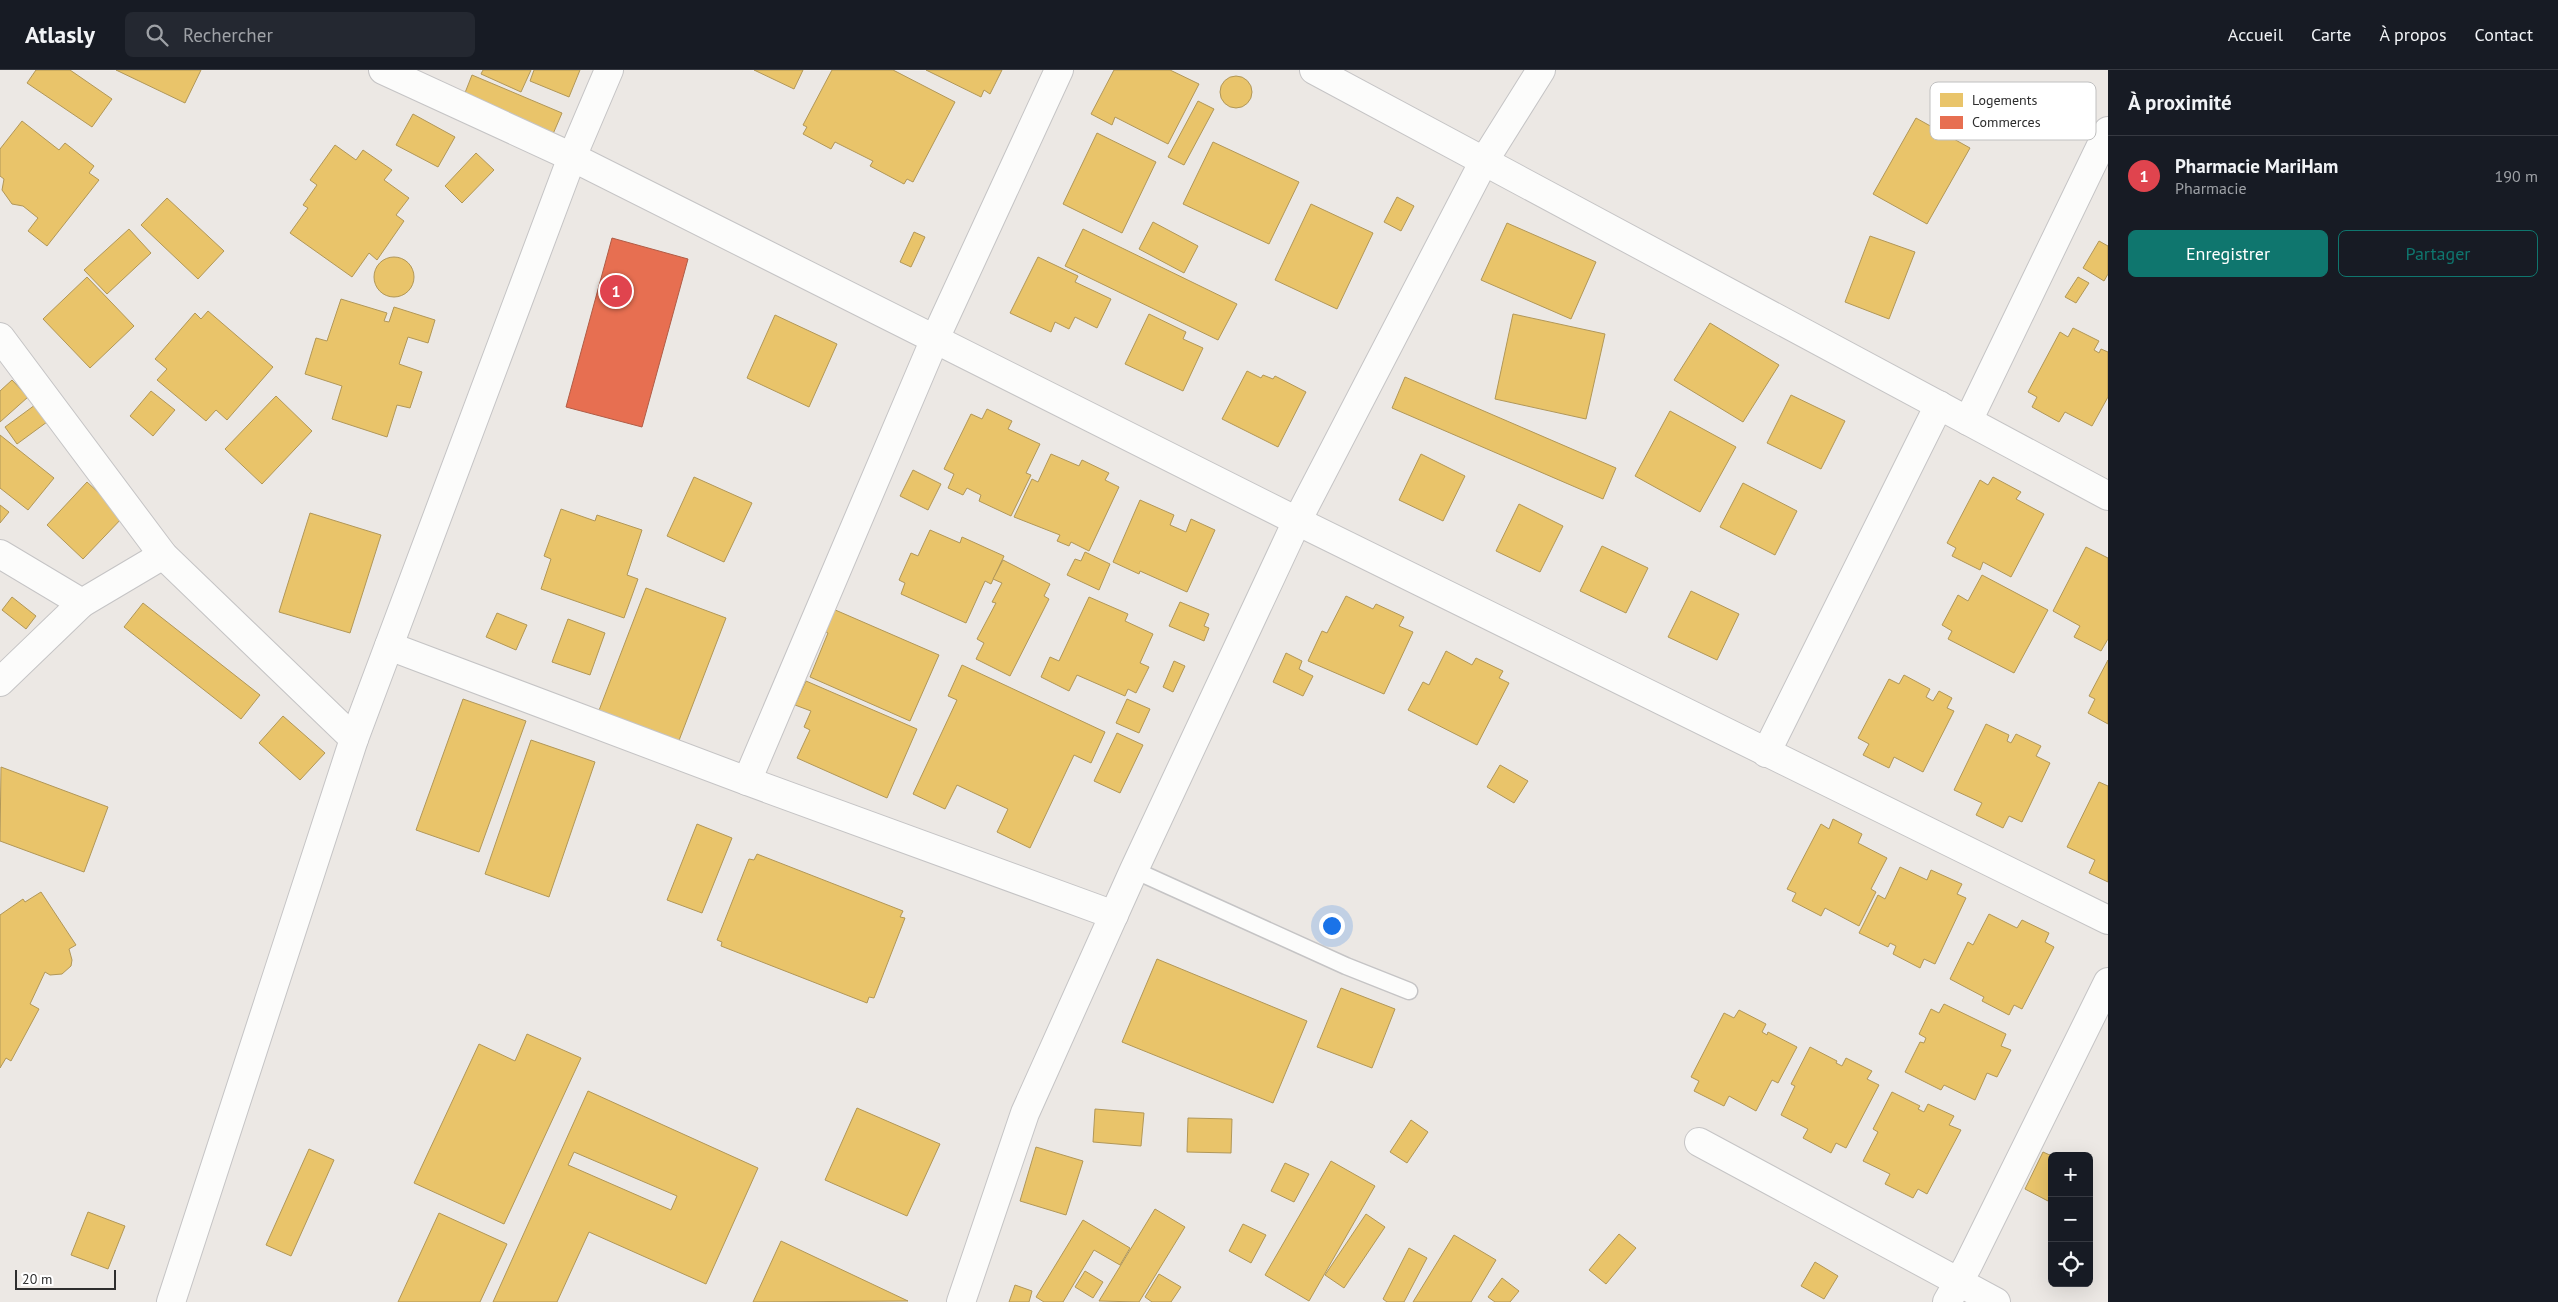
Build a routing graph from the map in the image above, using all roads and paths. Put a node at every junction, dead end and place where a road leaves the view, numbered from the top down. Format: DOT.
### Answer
graph roads {
  1 [pos="383,70"];
  2 [pos="609,70"];
  3 [pos="1059,70"];
  4 [pos="1314,70"];
  5 [pos="1541,70"];
  6 [pos="2108,131"];
  7 [pos="572,158"];
  8 [pos="1484,161"];
  9 [pos="0,337"];
  10 [pos="934,341"];
  11 [pos="1939,405"];
  12 [pos="1968,421"];
  13 [pos="2108,496"];
  14 [pos="1297,521"];
  15 [pos="0,554"];
  16 [pos="163,555"];
  17 [pos="82,603"];
  18 [pos="389,646"];
  19 [pos="0,682"];
  20 [pos="354,739"];
  21 [pos="1766,753"];
  22 [pos="747,781"];
  23 [pos="1134,870"];
  24 [pos="1114,915"];
  25 [pos="2108,920"];
  26 [pos="2108,982"];
  27 [pos="1409,991"];
  28 [pos="1699,1142"];
  29 [pos="1953,1292"];
  30 [pos="171,1302"];
  31 [pos="961,1302"];
  32 [pos="1996,1302"];
  1 -- 7 [label="street"];
  2 -- 7 [label="street"];
  3 -- 10 [label="street"];
  4 -- 8 [label="street"];
  5 -- 8 [label="street"];
  6 -- 12 [label="street"];
  7 -- 10 [label="street"];
  7 -- 18 [label="street"];
  8 -- 11 [label="street"];
  8 -- 14 [label="street"];
  9 -- 16 [label="street"];
  10 -- 14 [label="street"];
  10 -- 22 [label="street"];
  11 -- 12 [label="street"];
  11 -- 21 [label="street"];
  12 -- 13 [label="street"];
  14 -- 21 [label="street"];
  14 -- 23 [label="street"];
  15 -- 17 [label="street"];
  16 -- 17 [label="street"];
  16 -- 20 [label="street"];
  17 -- 19 [label="street"];
  18 -- 20 [label="street"];
  18 -- 22 [label="street"];
  20 -- 30 [label="street"];
  21 -- 25 [label="street"];
  22 -- 24 [label="street"];
  23 -- 24 [label="street"];
  23 -- 27 [label="lane"];
  24 -- 31 [label="street"];
  26 -- 29 [label="street"];
  28 -- 29 [label="street"];
  29 -- 32 [label="street"];
}
